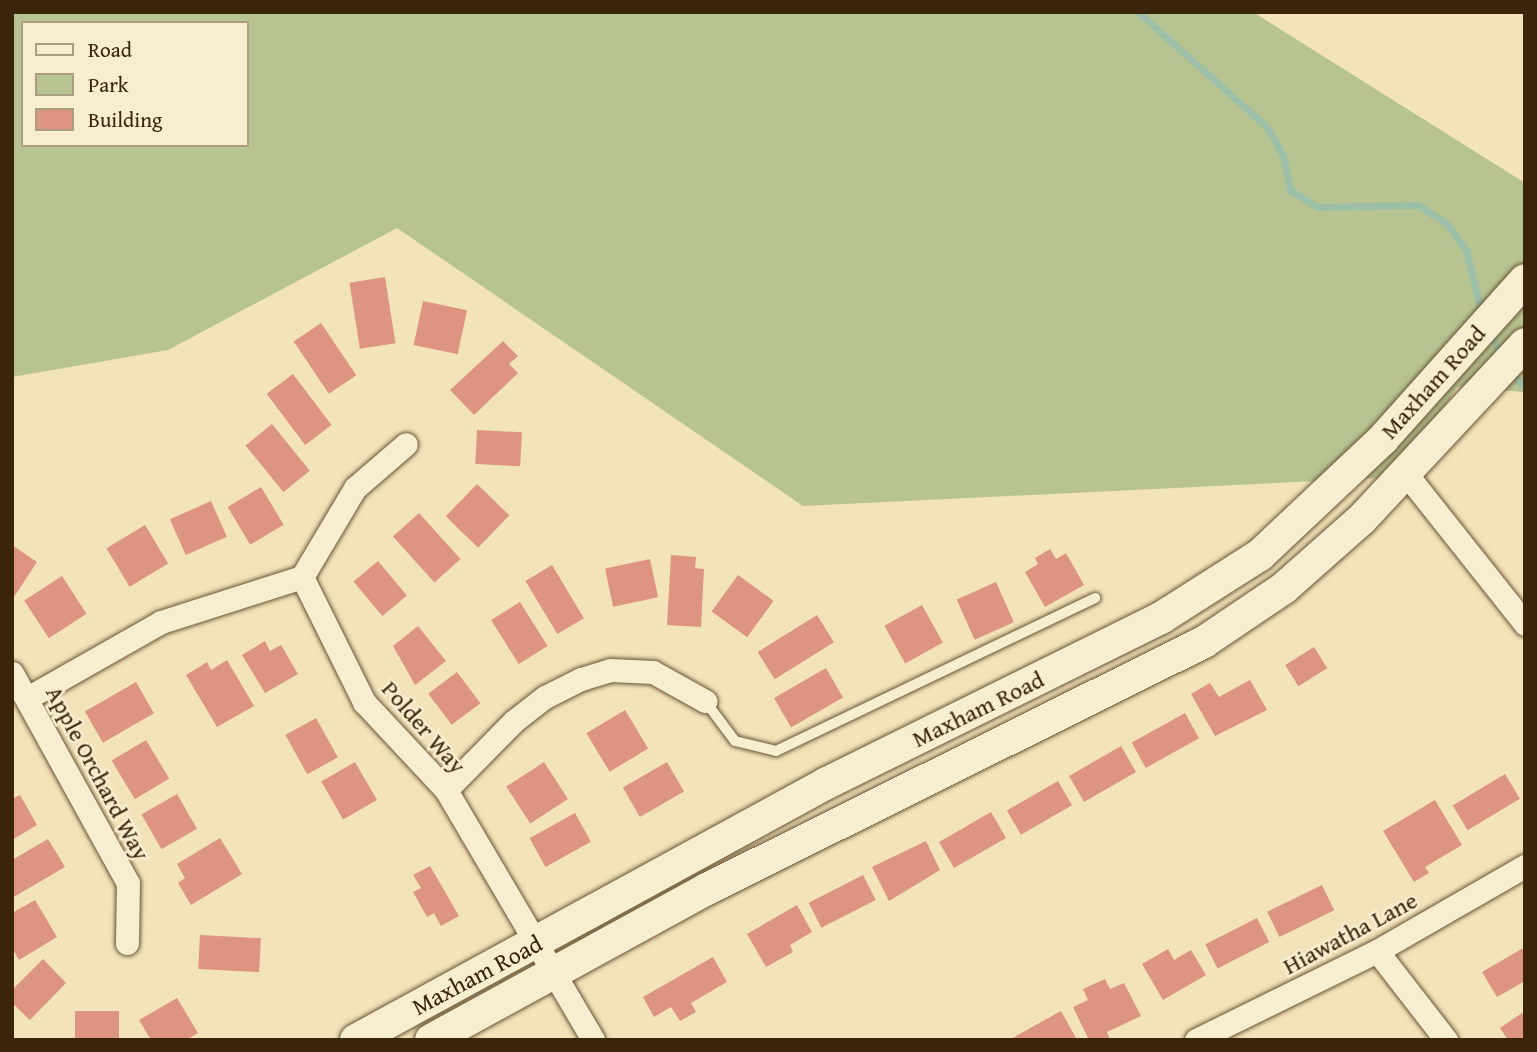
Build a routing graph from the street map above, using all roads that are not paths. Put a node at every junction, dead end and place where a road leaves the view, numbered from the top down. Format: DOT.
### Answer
graph roads {
  1 [pos="1519,286"];
  2 [pos="1525,344"];
  3 [pos="407,444"];
  4 [pos="1407,475"];
  5 [pos="302,577"];
  6 [pos="1095,598"];
  7 [pos="1525,624"];
  8 [pos="12,673"];
  9 [pos="29,698"];
  10 [pos="705,701"];
  11 [pos="446,790"];
  12 [pos="1525,866"];
  13 [pos="127,943"];
  14 [pos="533,945"];
  15 [pos="1377,951"];
  16 [pos="552,975"];
  17 [pos="356,1040"];
  18 [pos="431,1040"];
  19 [pos="593,1040"];
  20 [pos="1196,1040"];
  21 [pos="1446,1040"];
  1 -- 14 [label="main road, Maxham Road"];
  2 -- 4 [label="main road, Maxham Road"];
  3 -- 5 [label="street"];
  4 -- 7 [label="street"];
  4 -- 16 [label="main road, Maxham Road"];
  5 -- 9 [label="street"];
  5 -- 11 [label="street, Polder Way"];
  6 -- 10 [label="lane"];
  8 -- 9 [label="street, Apple Orchard Way"];
  9 -- 13 [label="street, Apple Orchard Way"];
  10 -- 11 [label="street"];
  11 -- 14 [label="street, Polder Way"];
  12 -- 15 [label="street, Hiawatha Lane"];
  14 -- 16 [label="street, Polder Way"];
  14 -- 17 [label="main road, Maxham Road"];
  15 -- 20 [label="street, Hiawatha Lane"];
  15 -- 21 [label="street"];
  16 -- 18 [label="main road, Maxham Road"];
  16 -- 19 [label="street, Polder Way"];
}
